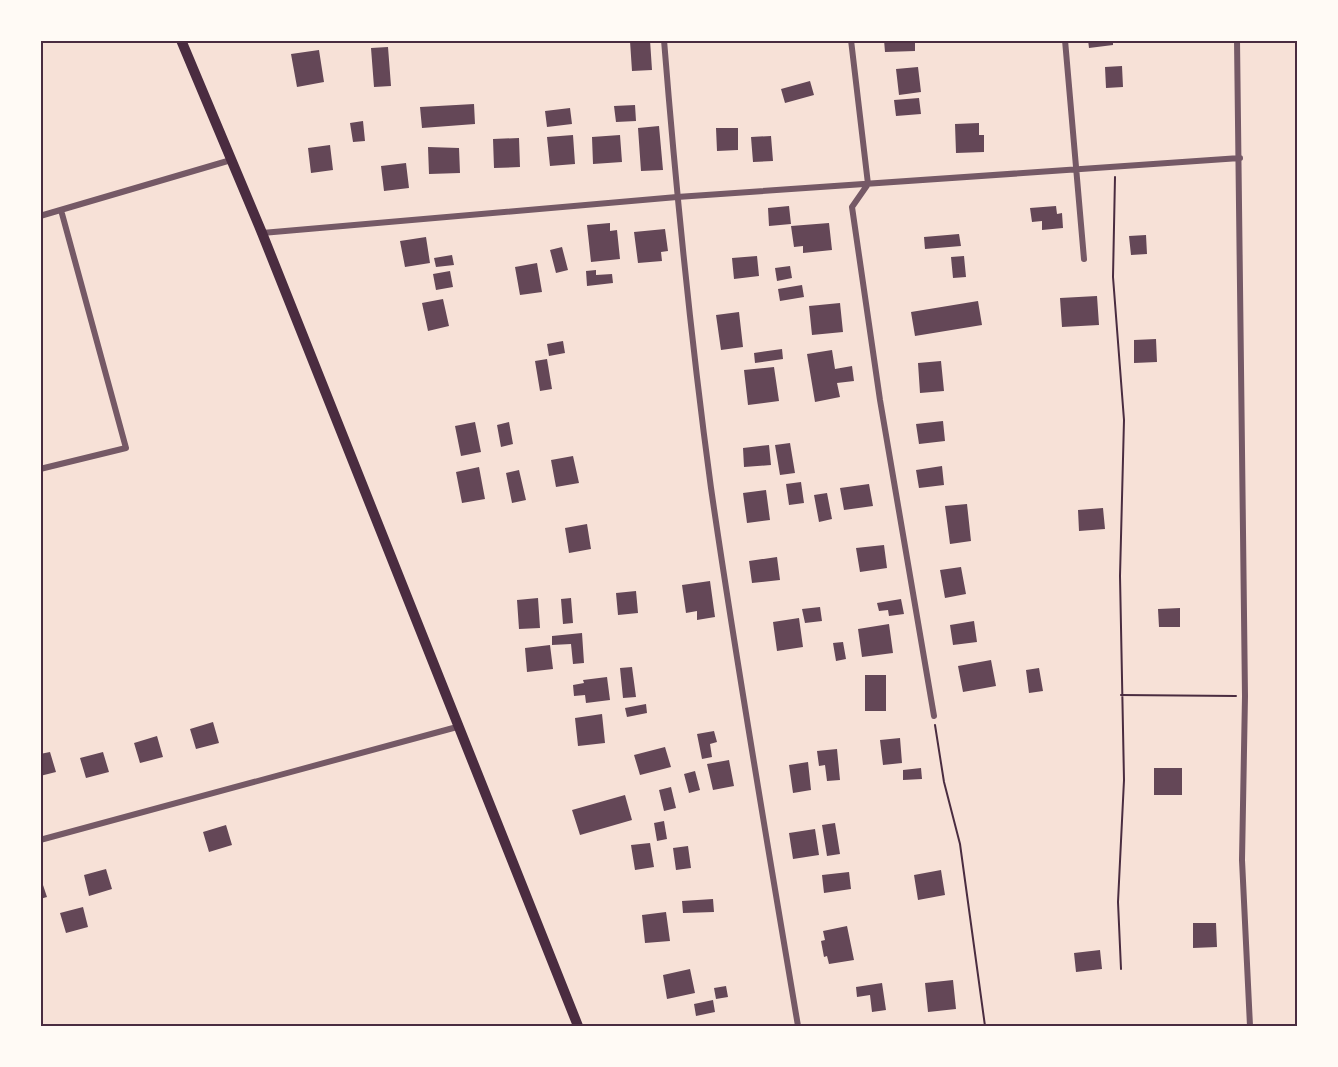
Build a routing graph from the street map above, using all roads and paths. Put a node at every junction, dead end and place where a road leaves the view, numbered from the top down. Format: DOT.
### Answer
graph roads {
  1 [pos="181,40"];
  2 [pos="664,40"];
  3 [pos="851,40"];
  4 [pos="1065,40"];
  5 [pos="1237,40"];
  6 [pos="1240,158"];
  7 [pos="231,160"];
  8 [pos="1116,165"];
  9 [pos="1078,168"];
  10 [pos="868,184"];
  11 [pos="677,196"];
  12 [pos="61,210"];
  13 [pos="40,216"];
  14 [pos="262,233"];
  15 [pos="1084,259"];
  16 [pos="40,469"];
  17 [pos="1121,695"];
  18 [pos="1245,696"];
  19 [pos="934,716"];
  20 [pos="457,727"];
  21 [pos="40,840"];
  22 [pos="1120,969"];
  23 [pos="578,1026"];
  24 [pos="798,1026"];
  25 [pos="985,1026"];
  26 [pos="1250,1026"];
  1 -- 7 [label="highway"];
  2 -- 11 [label="street"];
  3 -- 10 [label="street"];
  4 -- 9 [label="street"];
  5 -- 6 [label="street"];
  6 -- 8 [label="street"];
  6 -- 18 [label="street"];
  7 -- 12 [label="street"];
  7 -- 14 [label="highway"];
  8 -- 9 [label="street"];
  8 -- 17 [label="path"];
  9 -- 10 [label="street"];
  9 -- 15 [label="street"];
  10 -- 11 [label="street"];
  10 -- 19 [label="street"];
  11 -- 14 [label="street"];
  11 -- 24 [label="street"];
  12 -- 13 [label="street"];
  12 -- 16 [label="street"];
  14 -- 20 [label="highway"];
  17 -- 18 [label="path"];
  17 -- 22 [label="path"];
  18 -- 26 [label="street"];
  19 -- 25 [label="path"];
  20 -- 21 [label="street"];
  20 -- 23 [label="highway"];
}
